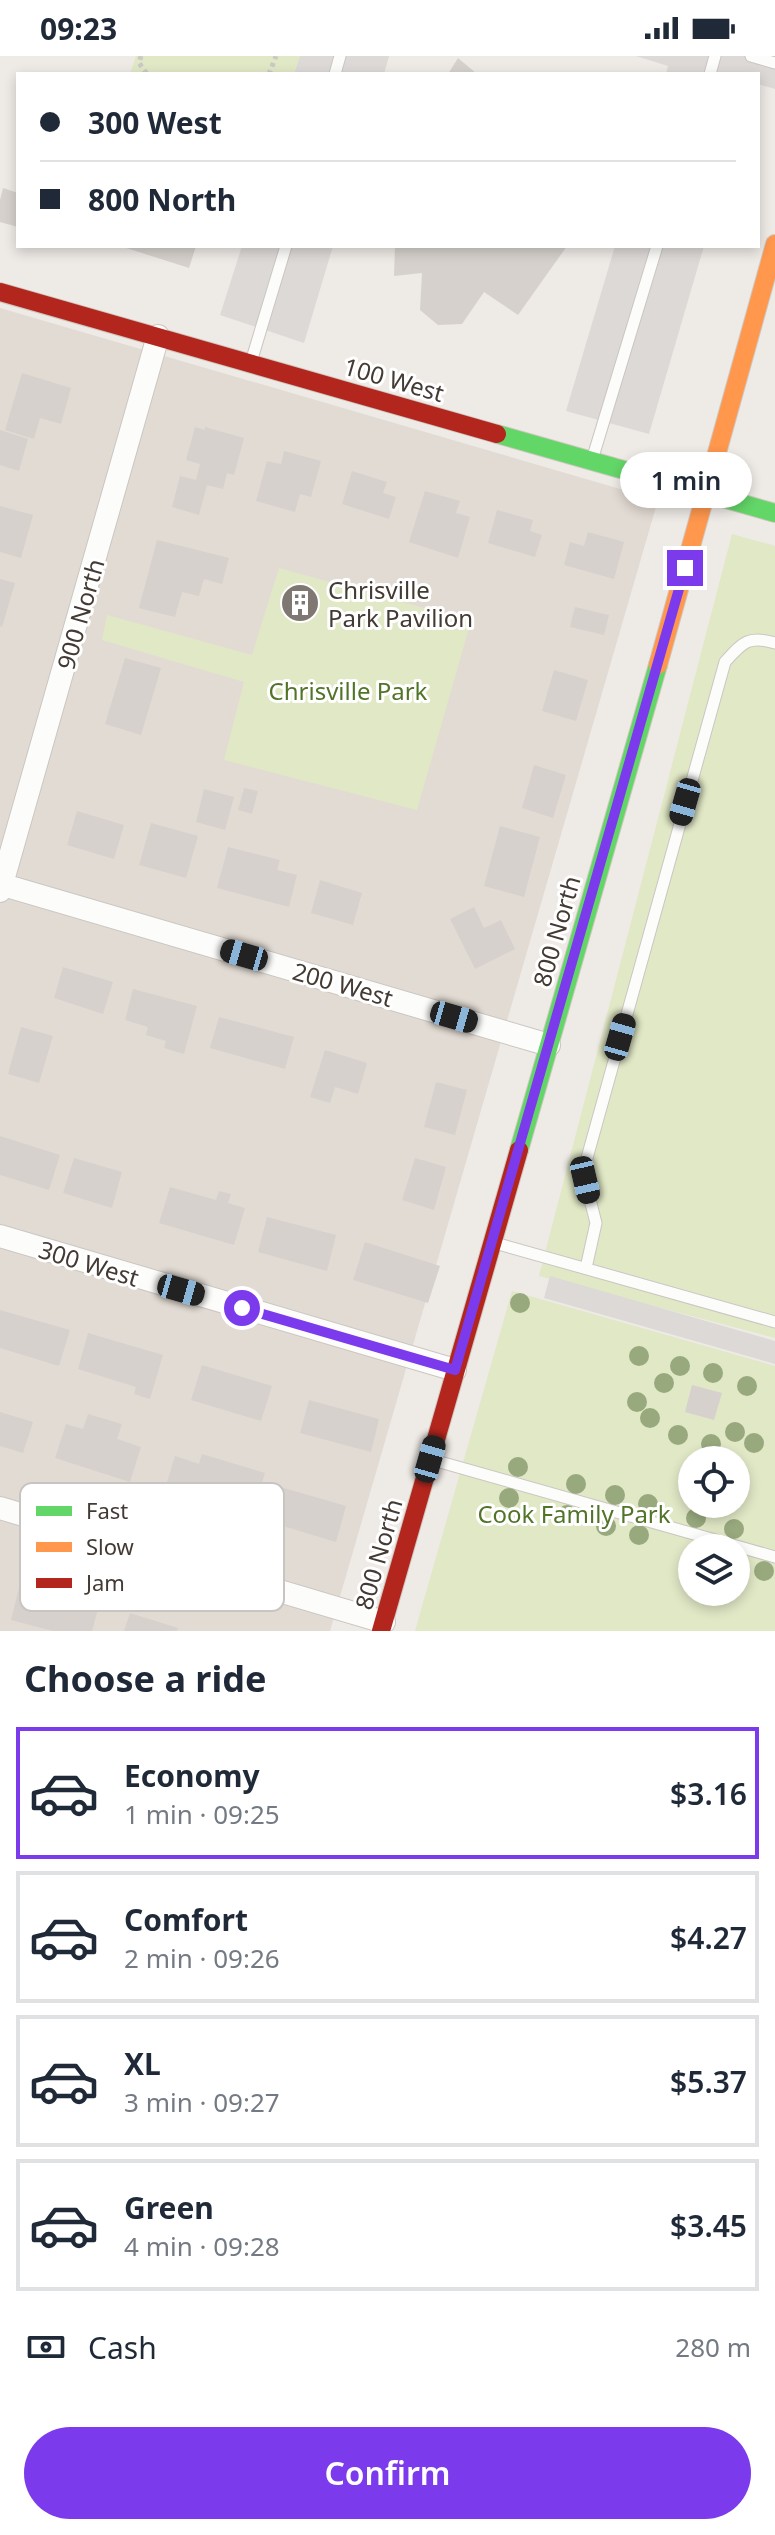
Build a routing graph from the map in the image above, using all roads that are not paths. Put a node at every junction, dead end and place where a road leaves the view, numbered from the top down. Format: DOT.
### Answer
graph roads {
  1 [pos="751,56"];
  2 [pos="775,63"];
  3 [pos="775,244"];
  4 [pos="285,248"];
  5 [pos="656,248"];
  6 [pos="0,292"];
  7 [pos="158,336"];
  8 [pos="250,363"];
  9 [pos="592,461"];
  10 [pos="707,494"];
  11 [pos="775,513"];
  12 [pos="775,643"];
  13 [pos="1,887"];
  14 [pos="549,1045"];
  15 [pos="0,1236"];
  16 [pos="492,1242"];
  17 [pos="586,1268"];
  18 [pos="775,1322"];
  19 [pos="455,1370"];
  20 [pos="430,1459"];
  21 [pos="0,1508"];
  22 [pos="20,1514"];
  23 [pos="775,1557"];
  24 [pos="284,1595"];
  25 [pos="383,1626"];
  1 -- 2 [label="lane"];
  3 -- 10 [label="street, 800 North"];
  4 -- 8 [label="lane"];
  5 -- 9 [label="lane"];
  6 -- 7 [label="street, 100 West"];
  7 -- 8 [label="street, 100 West"];
  7 -- 13 [label="street, 900 North"];
  8 -- 9 [label="street, 100 West"];
  9 -- 10 [label="street, 100 West"];
  10 -- 11 [label="street, 100 West"];
  10 -- 14 [label="street, 800 North"];
  12 -- 17 [label="lane"];
  13 -- 14 [label="street, 200 West"];
  14 -- 16 [label="street, 800 North"];
  15 -- 19 [label="street, 300 West"];
  16 -- 17 [label="lane"];
  16 -- 19 [label="street, 800 North"];
  17 -- 18 [label="lane"];
  19 -- 20 [label="street, 800 North"];
  20 -- 23 [label="lane"];
  20 -- 25 [label="street, 800 North"];
  21 -- 22 [label="street"];
  24 -- 25 [label="street"];
}
